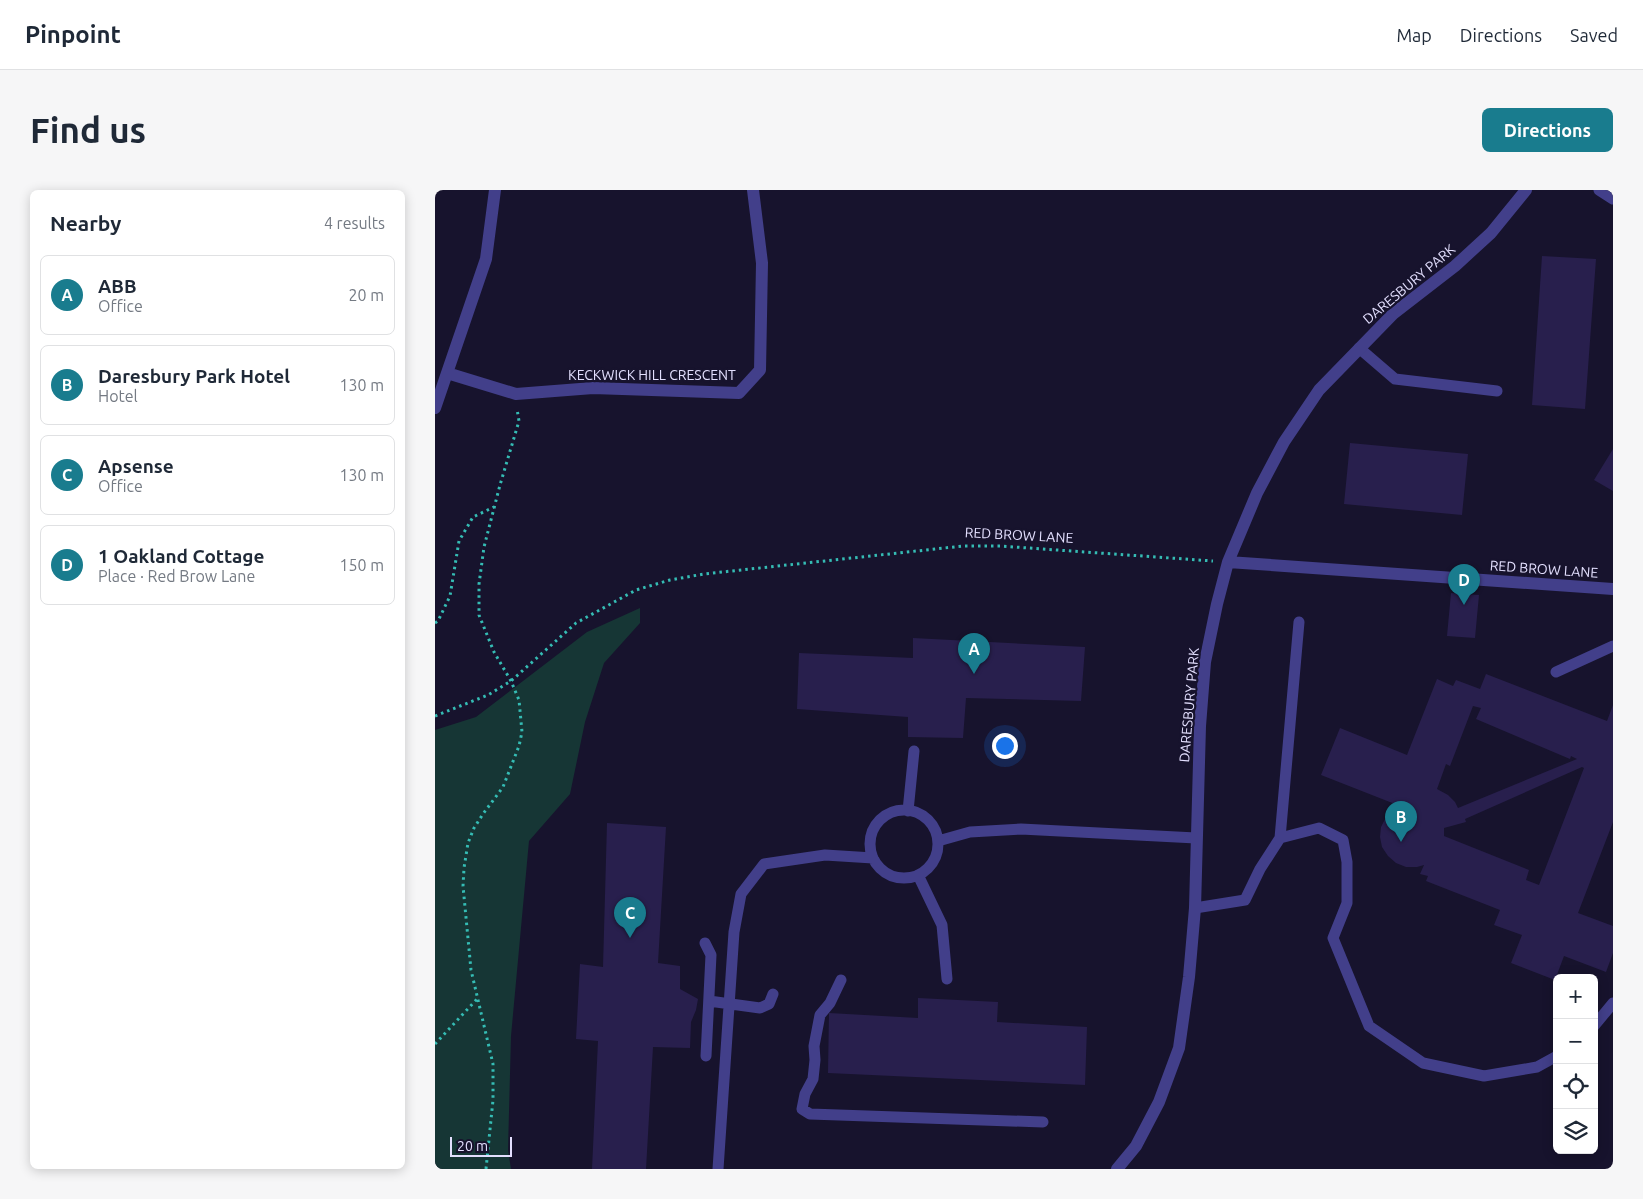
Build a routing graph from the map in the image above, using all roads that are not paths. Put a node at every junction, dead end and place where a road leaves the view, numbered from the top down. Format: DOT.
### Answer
graph roads {
  1 [pos="495,190"];
  2 [pos="753,190"];
  3 [pos="1526,190"];
  4 [pos="1599,190"];
  5 [pos="1613,199"];
  6 [pos="1359,348"];
  7 [pos="447,373"];
  8 [pos="1497,391"];
  9 [pos="435,408"];
  10 [pos="1228,562"];
  11 [pos="1613,589"];
  12 [pos="1299,622"];
  13 [pos="1613,646"];
  14 [pos="1556,672"];
  15 [pos="914,751"];
  16 [pos="908,811"];
  17 [pos="1197,838"];
  18 [pos="1280,838"];
  19 [pos="938,841"];
  20 [pos="873,858"];
  21 [pos="918,875"];
  22 [pos="1195,908"];
  23 [pos="705,943"];
  24 [pos="947,979"];
  25 [pos="841,980"];
  26 [pos="773,994"];
  27 [pos="709,1001"];
  28 [pos="729,1003"];
  29 [pos="1613,1003"];
  30 [pos="1598,1021"];
  31 [pos="706,1056"];
  32 [pos="1553,1058"];
  33 [pos="1043,1122"];
  34 [pos="717,1169"];
  35 [pos="1117,1169"];
  1 -- 7 [label="street"];
  2 -- 7 [label="street, KECKWICK HILL CRESCENT"];
  3 -- 6 [label="street, DARESBURY PARK"];
  4 -- 5 [label="lane"];
  6 -- 8 [label="lane"];
  6 -- 10 [label="street, DARESBURY PARK"];
  7 -- 9 [label="street"];
  10 -- 11 [label="street, RED BROW LANE"];
  10 -- 17 [label="street, DARESBURY PARK"];
  12 -- 18 [label="lane"];
  13 -- 14 [label="lane"];
  15 -- 16 [label="lane"];
  16 -- 19 [label="lane"];
  16 -- 20 [label="lane"];
  17 -- 19 [label="lane"];
  17 -- 22 [label="street, DARESBURY PARK"];
  18 -- 22 [label="lane"];
  18 -- 32 [label="lane"];
  19 -- 21 [label="lane"];
  20 -- 21 [label="lane"];
  20 -- 28 [label="lane"];
  21 -- 24 [label="lane"];
  22 -- 35 [label="street, DARESBURY PARK"];
  23 -- 27 [label="lane"];
  25 -- 33 [label="lane"];
  26 -- 28 [label="lane"];
  27 -- 28 [label="lane"];
  27 -- 31 [label="lane"];
  28 -- 34 [label="lane"];
  29 -- 30 [label="lane"];
}
